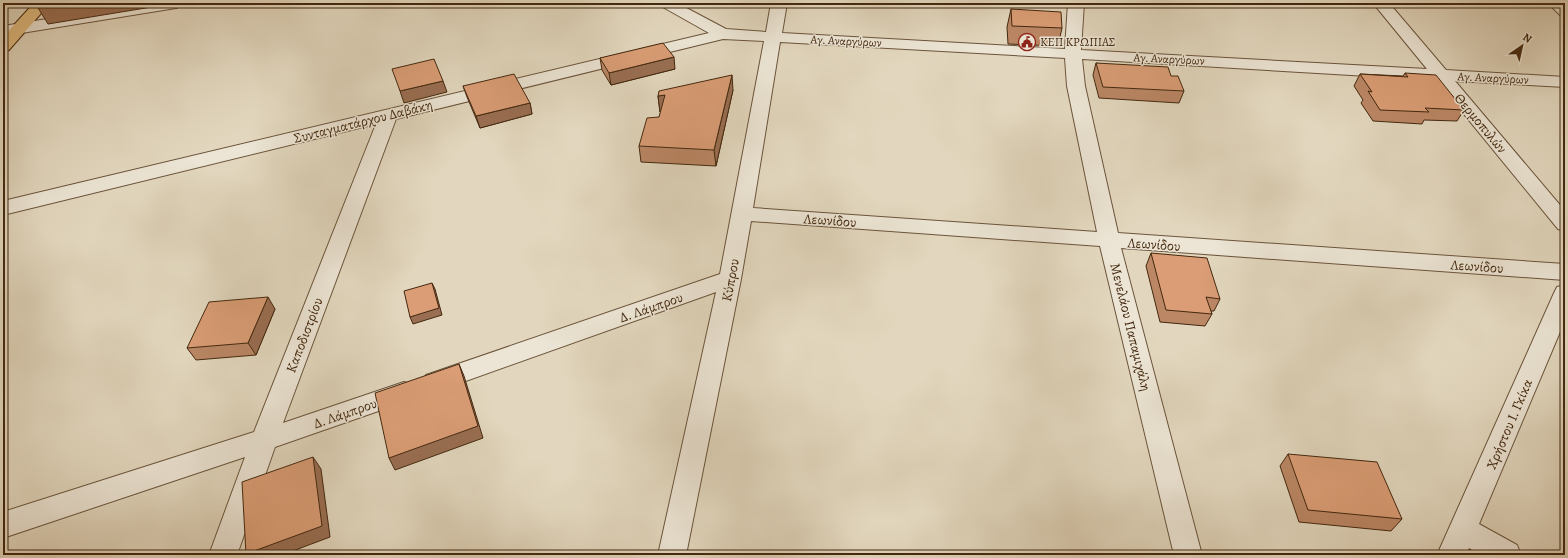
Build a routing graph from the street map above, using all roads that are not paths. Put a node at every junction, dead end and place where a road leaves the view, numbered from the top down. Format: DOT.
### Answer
graph roads {
  1 [pos="42,3"];
  2 [pos="176,3"];
  3 [pos="666,3"];
  4 [pos="779,3"];
  5 [pos="1076,3"];
  6 [pos="1381,3"];
  7 [pos="1556,3"];
  8 [pos="1565,12"];
  9 [pos="11,30"];
  10 [pos="723,34"];
  11 [pos="773,37"];
  12 [pos="3,48"];
  13 [pos="1074,54"];
  14 [pos="1440,75"];
  15 [pos="1565,82"];
  16 [pos="388,115"];
  17 [pos="3,208"];
  18 [pos="742,214"];
  19 [pos="1565,224"];
  20 [pos="1109,240"];
  21 [pos="1565,272"];
  22 [pos="730,279"];
  23 [pos="1565,293"];
  24 [pos="264,440"];
  25 [pos="3,525"];
  26 [pos="1463,530"];
  27 [pos="223,555"];
  28 [pos="672,555"];
  29 [pos="1188,555"];
  30 [pos="1451,555"];
  31 [pos="1507,555"];
  1 -- 9 [label="main road"];
  2 -- 9 [label="street"];
  3 -- 10 [label="street"];
  4 -- 11 [label="street, Κύπρου"];
  5 -- 13 [label="street, Μενελάου Παπαμιχάλη"];
  6 -- 14 [label="street, Θερμοπυλών"];
  7 -- 8 [label="street"];
  9 -- 12 [label="main road"];
  10 -- 11 [label="street, Αγ. Αναργύρων"];
  10 -- 16 [label="street, Συνταγματάρχου Δαβάκη"];
  11 -- 13 [label="street, Αγ. Αναργύρων"];
  11 -- 18 [label="street, Κύπρου"];
  13 -- 14 [label="street, Αγ. Αναργύρων"];
  13 -- 20 [label="street, Μενελάου Παπαμιχάλη"];
  14 -- 15 [label="street, Αγ. Αναργύρων"];
  14 -- 19 [label="street, Θερμοπυλών"];
  16 -- 17 [label="street, Συνταγματάρχου Δαβάκη"];
  16 -- 24 [label="street, Καποδιστρίου"];
  18 -- 20 [label="street, Λεωνίδου"];
  18 -- 22 [label="street, Κύπρου"];
  20 -- 21 [label="street, Λεωνίδου"];
  20 -- 29 [label="street, Μενελάου Παπαμιχάλη"];
  22 -- 24 [label="street, Δ. Λάμπρου"];
  22 -- 28 [label="street, Κύπρου"];
  23 -- 26 [label="street, Χρήστου Ι. Γκίκα"];
  24 -- 25 [label="street, Δ. Λάμπρου"];
  24 -- 27 [label="street, Καποδιστρίου"];
  26 -- 30 [label="street, Χρήστου Ι. Γκίκα"];
  26 -- 31 [label="street"];
}
